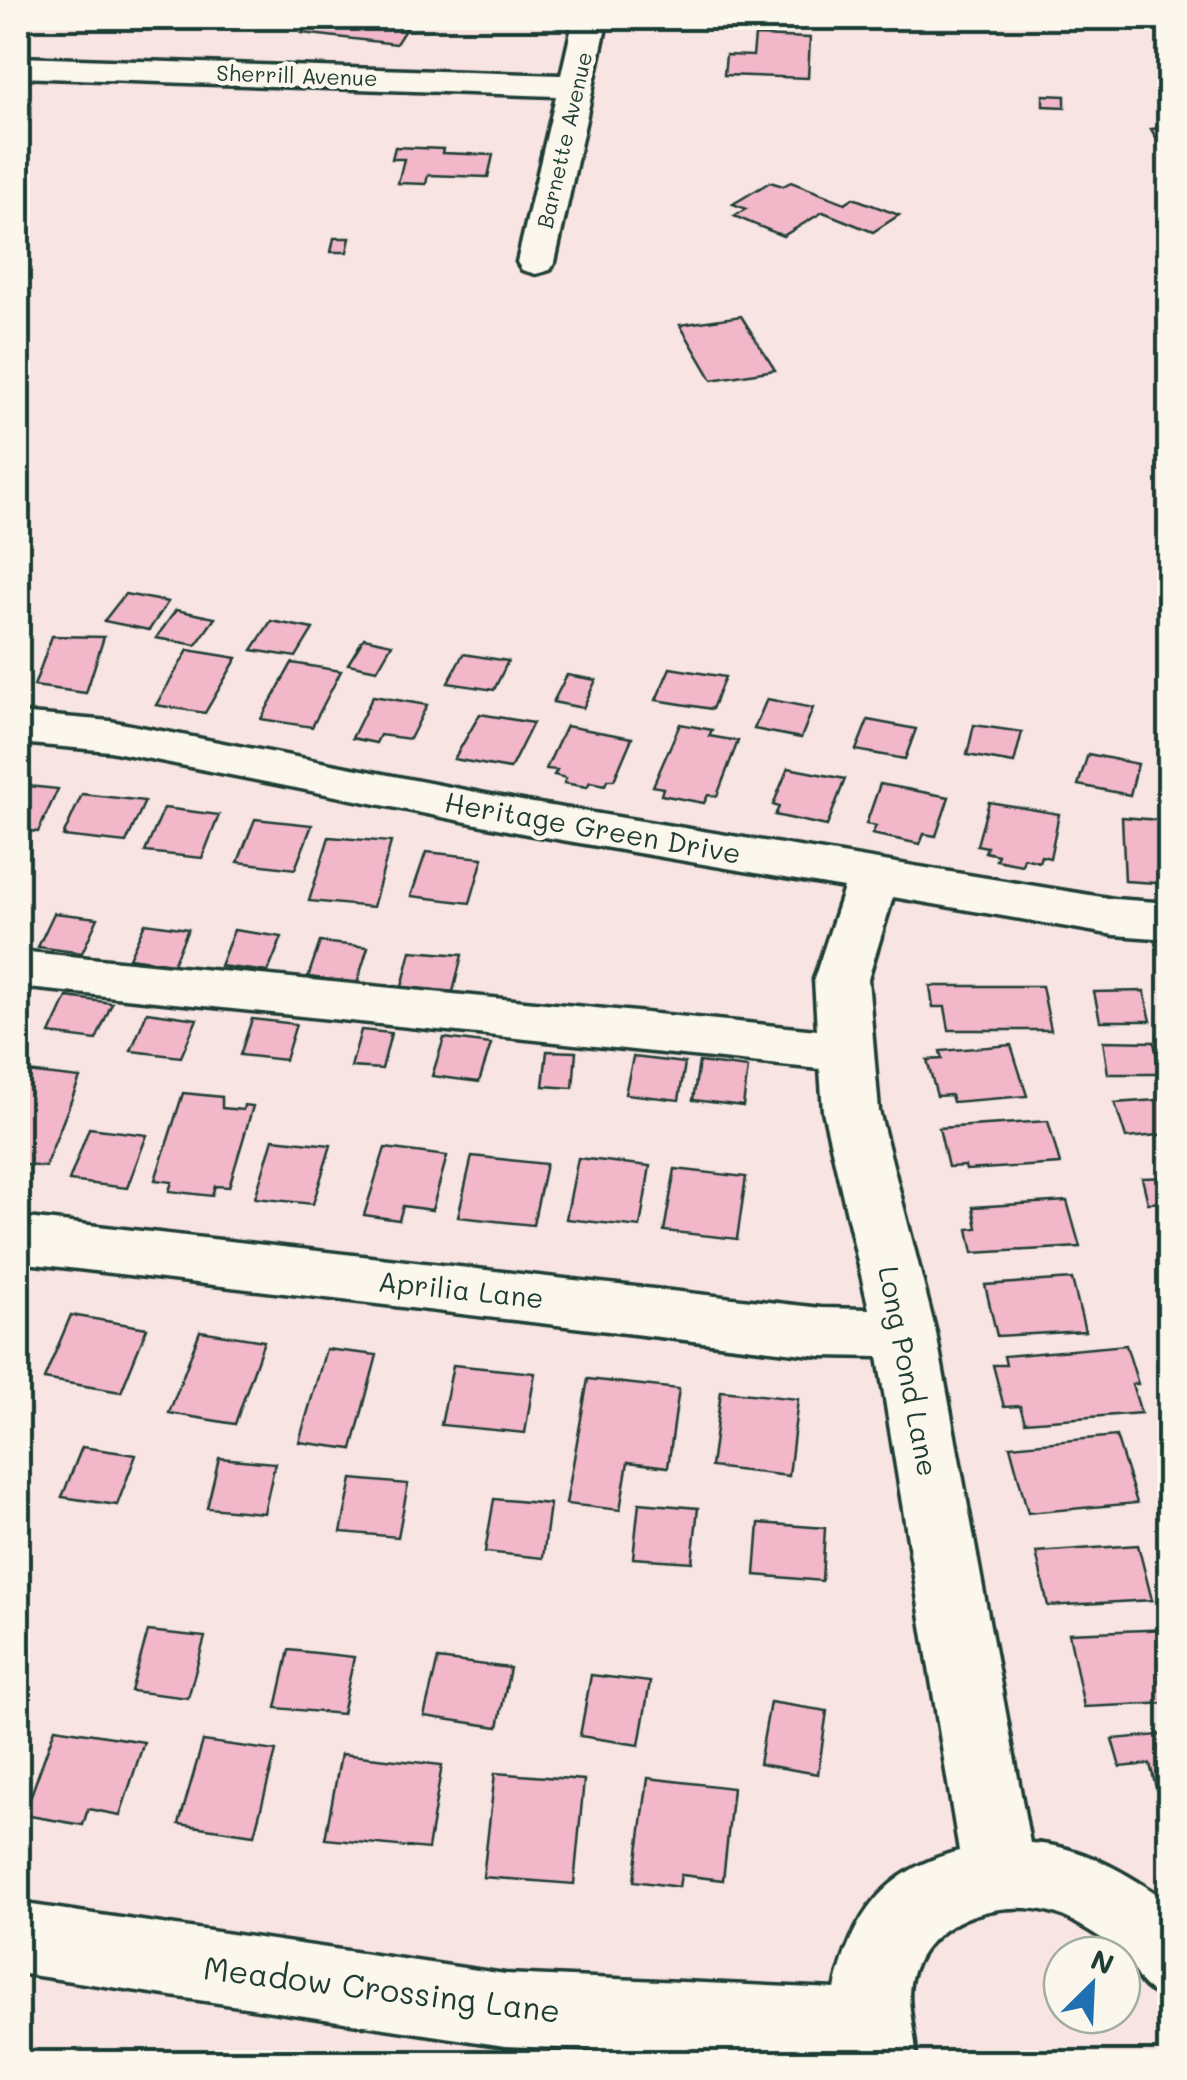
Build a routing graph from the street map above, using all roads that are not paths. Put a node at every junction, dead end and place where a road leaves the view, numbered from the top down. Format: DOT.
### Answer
graph roads {
  1 [pos="590,18"];
  2 [pos="18,68"];
  3 [pos="576,86"];
  4 [pos="536,262"];
  5 [pos="18,728"];
  6 [pos="874,875"];
  7 [pos="1170,921"];
  8 [pos="18,970"];
  9 [pos="845,1052"];
  10 [pos="18,1240"];
  11 [pos="905,1333"];
  12 [pos="999,1872"];
  13 [pos="18,1938"];
  14 [pos="1161,1943"];
  15 [pos="874,2045"];
  1 -- 3 [label="street, Barnette Avenue"];
  2 -- 3 [label="street, Sherrill Avenue"];
  3 -- 4 [label="street, Barnette Avenue"];
  5 -- 6 [label="street, Heritage Green Drive"];
  6 -- 7 [label="street, Heritage Green Drive"];
  6 -- 9 [label="street, Long Pond Lane"];
  8 -- 9 [label="street"];
  9 -- 11 [label="street, Long Pond Lane"];
  10 -- 11 [label="street, Aprilia Lane"];
  11 -- 12 [label="street, Long Pond Lane"];
  12 -- 14 [label="street, Meadow Crossing Lane"];
  12 -- 15 [label="street, Meadow Crossing Lane"];
  13 -- 15 [label="street, Meadow Crossing Lane"];
}
